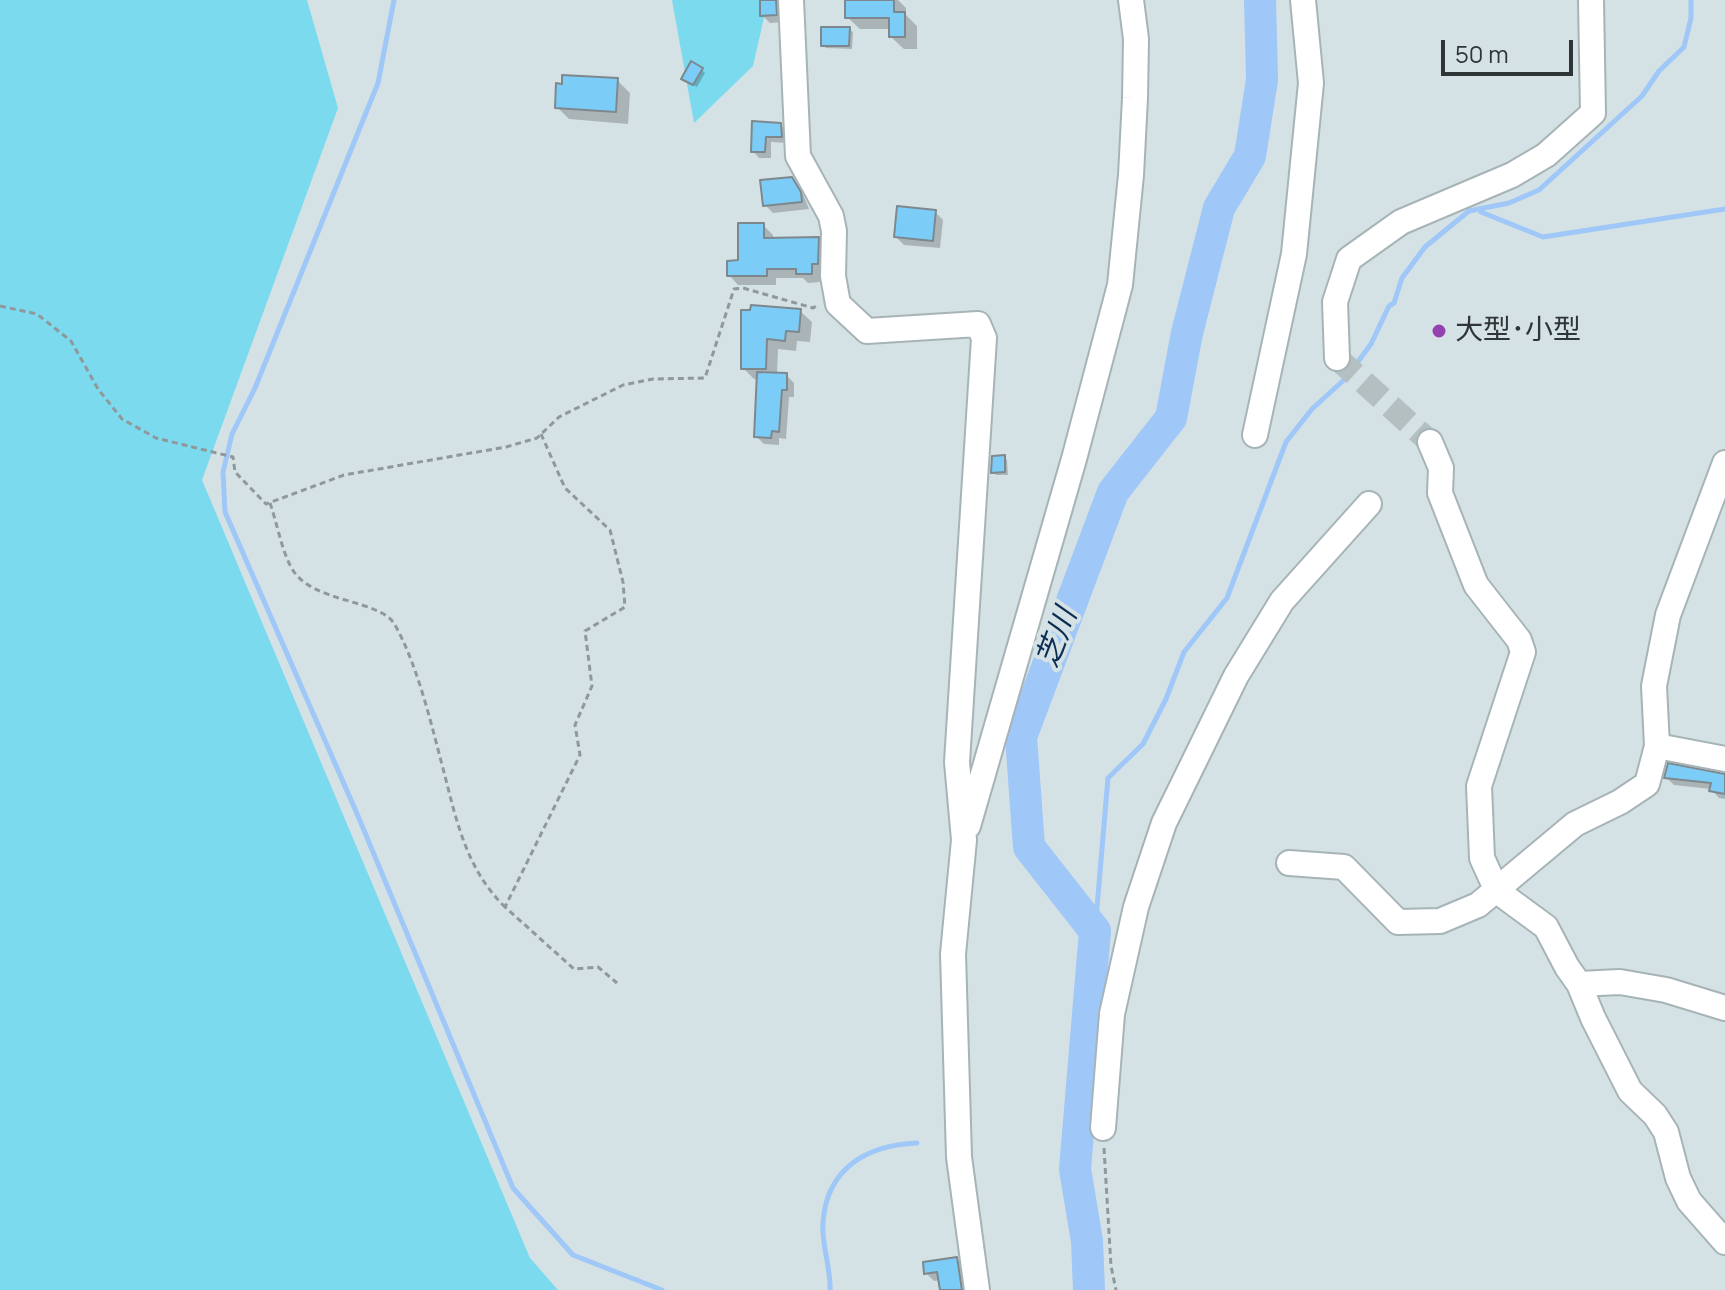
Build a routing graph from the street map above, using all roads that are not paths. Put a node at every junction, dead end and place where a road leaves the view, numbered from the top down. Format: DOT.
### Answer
graph roads {
  1 [pos="791,0"];
  2 [pos="1131,0"];
  3 [pos="1303,0"];
  4 [pos="1591,0"];
  5 [pos="1337,358"];
  6 [pos="1255,435"];
  7 [pos="1430,442"];
  8 [pos="1725,463"];
  9 [pos="1369,504"];
  10 [pos="1657,746"];
  11 [pos="1725,759"];
  12 [pos="964,840"];
  13 [pos="1289,863"];
  14 [pos="1497,891"];
  15 [pos="1579,984"];
  16 [pos="1725,1008"];
  17 [pos="1103,1128"];
  18 [pos="1725,1242"];
  19 [pos="977,1290"];
  1 -- 12 [label="street"];
  2 -- 12 [label="street"];
  3 -- 6 [label="street"];
  4 -- 5 [label="street"];
  7 -- 14 [label="street"];
  8 -- 10 [label="street"];
  9 -- 17 [label="street"];
  10 -- 11 [label="street"];
  10 -- 14 [label="street"];
  12 -- 19 [label="street"];
  13 -- 14 [label="street"];
  14 -- 15 [label="street"];
  15 -- 16 [label="street"];
  15 -- 18 [label="street"];
}
